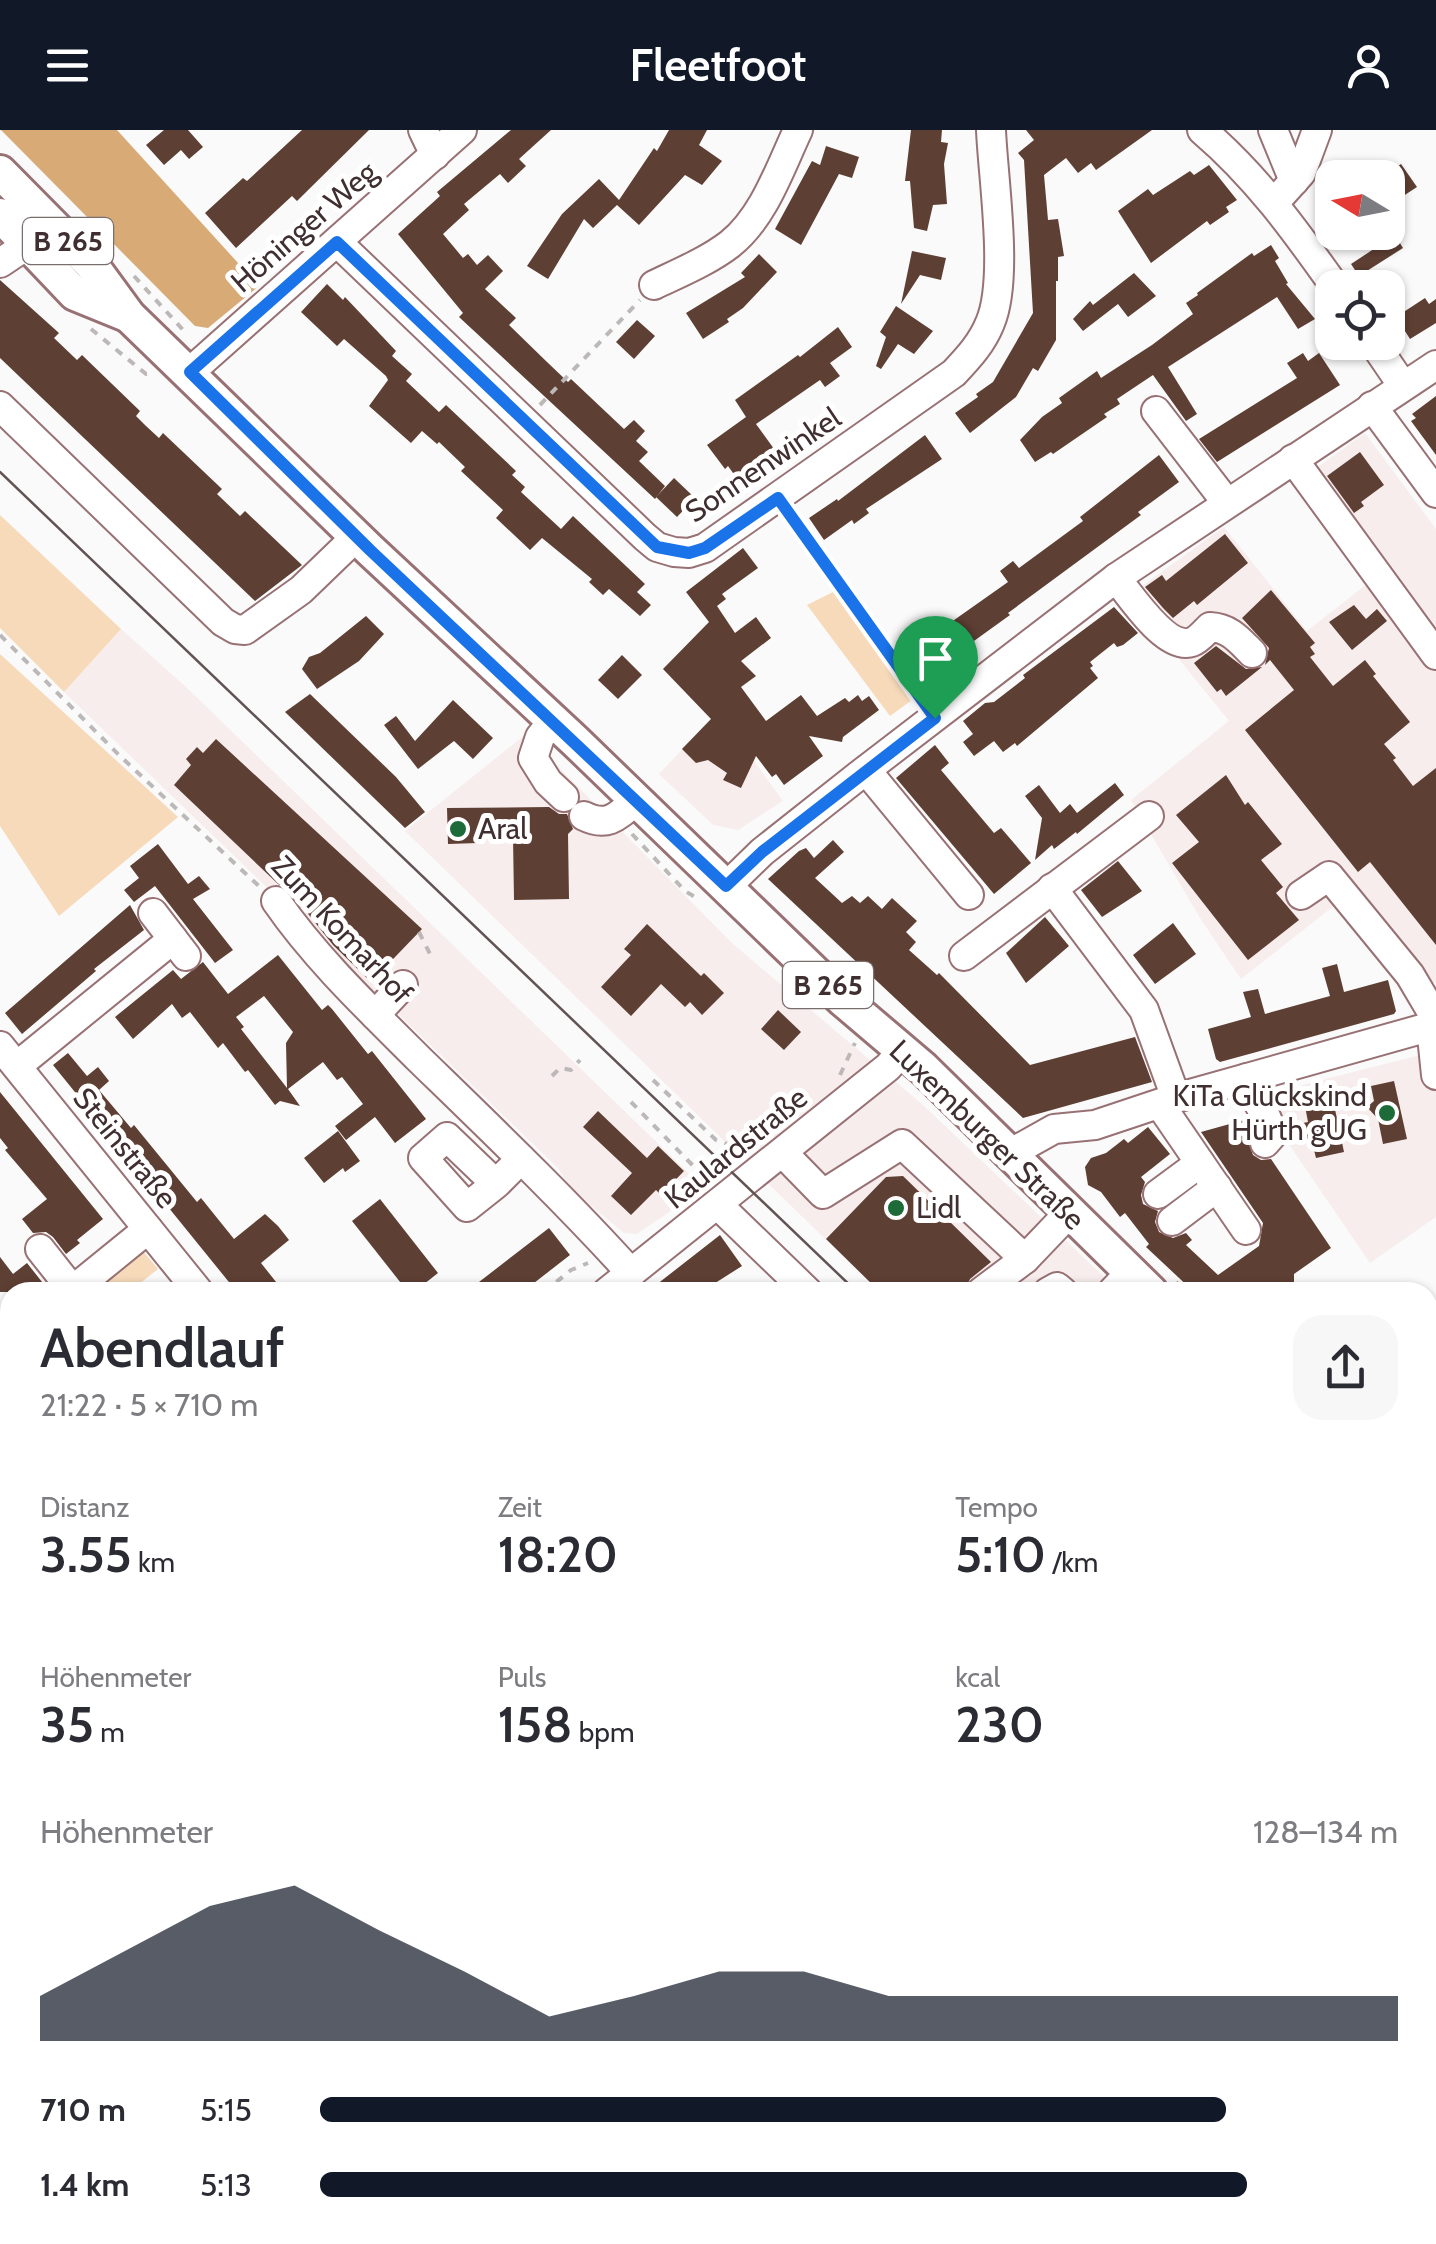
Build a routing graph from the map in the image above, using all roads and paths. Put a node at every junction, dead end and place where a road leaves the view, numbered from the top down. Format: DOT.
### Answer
graph roads {
  1 [pos="462,130"];
  2 [pos="798,130"];
  3 [pos="991,130"];
  4 [pos="1202,130"];
  5 [pos="1273,130"];
  6 [pos="1317,130"];
  7 [pos="429,142"];
  8 [pos="0,172"];
  9 [pos="1292,182"];
  10 [pos="1315,201"];
  11 [pos="0,215"];
  12 [pos="337,242"];
  13 [pos="13,254"];
  14 [pos="1329,270"];
  15 [pos="654,285"];
  16 [pos="129,316"];
  17 [pos="1385,360"];
  18 [pos="1436,364"];
  19 [pos="190,372"];
  20 [pos="1402,386"];
  21 [pos="0,406"];
  22 [pos="1372,406"];
  23 [pos="1156,411"];
  24 [pos="525,420"];
  25 [pos="1293,459"];
  26 [pos="1436,493"];
  27 [pos="778,498"];
  28 [pos="1227,503"];
  29 [pos="356,537"];
  30 [pos="1116,578"];
  31 [pos="0,635"];
  32 [pos="1252,653"];
  33 [pos="1436,655"];
  34 [pos="935,718"];
  35 [pos="553,721"];
  36 [pos="866,770"];
  37 [pos="636,800"];
  38 [pos="1149,816"];
  39 [pos="726,886"];
  40 [pos="1052,888"];
  41 [pos="969,895"];
  42 [pos="1301,896"];
  43 [pos="276,901"];
  44 [pos="153,913"];
  45 [pos="419,932"];
  46 [pos="431,956"];
  47 [pos="964,956"];
  48 [pos="403,984"];
  49 [pos="1433,1013"];
  50 [pos="375,1015"];
  51 [pos="903,1050"];
  52 [pos="9,1056"];
  53 [pos="580,1060"];
  54 [pos="1436,1075"];
  55 [pos="552,1076"];
  56 [pos="1247,1078"];
  57 [pos="654,1080"];
  58 [pos="631,1102"];
  59 [pos="1163,1104"];
  60 [pos="1265,1143"];
  61 [pos="783,1153"];
  62 [pos="1011,1153"];
  63 [pos="521,1159"];
  64 [pos="745,1160"];
  65 [pos="1192,1162"];
  66 [pos="496,1184"];
  67 [pos="1217,1187"];
  68 [pos="1158,1194"];
  69 [pos="715,1195"];
  70 [pos="1068,1214"];
  71 [pos="1172,1221"];
  72 [pos="148,1229"];
  73 [pos="1246,1230"];
  74 [pos="607,1246"];
  75 [pos="40,1249"];
  76 [pos="1025,1259"];
  77 [pos="631,1273"];
  78 [pos="66,1282"];
  79 [pos="84,1282"];
  80 [pos="191,1282"];
  81 [pos="556,1282"];
  82 [pos="620,1282"];
  83 [pos="798,1282"];
  84 [pos="994,1282"];
  85 [pos="1128,1282"];
  86 [pos="0,1782"];
  87 [pos="0,1812"];
  1 -- 7 [label="street, Höninger Weg"];
  2 -- 15 [label="street"];
  3 -- 27 [label="street, Sonnenwinkel"];
  4 -- 9 [label="street"];
  5 -- 9 [label="street"];
  6 -- 9 [label="street"];
  7 -- 12 [label="street, Höninger Weg"];
  8 -- 16 [label="main road, Luxemburger Straße / B 265"];
  9 -- 10 [label="path"];
  9 -- 14 [label="street"];
  11 -- 13 [label="main road, Luxemburger Straße / B 265"];
  12 -- 19 [label="street, Höninger Weg"];
  12 -- 24 [label="street, Sonnenwinkel"];
  13 -- 16 [label="main road, Luxemburger Straße / B 265"];
  15 -- 24 [label="path"];
  16 -- 19 [label="main road, Luxemburger Straße / B 265"];
  17 -- 20 [label="street"];
  18 -- 20 [label="street"];
  19 -- 29 [label="main road, Luxemburger Straße / B 265"];
  20 -- 22 [label="street"];
  21 -- 29 [label="street"];
  22 -- 25 [label="street"];
  22 -- 26 [label="street"];
  23 -- 28 [label="street"];
  24 -- 27 [label="street, Sonnenwinkel"];
  25 -- 28 [label="street"];
  25 -- 33 [label="street"];
  27 -- 34 [label="path"];
  28 -- 30 [label="street"];
  29 -- 35 [label="main road, Luxemburger Straße / B 265"];
  30 -- 32 [label="street"];
  30 -- 34 [label="street"];
  31 -- 43 [label="path, Zum Komarhof"];
  34 -- 36 [label="street"];
  35 -- 37 [label="main road, Luxemburger Straße / B 265"];
  35 -- 37 [label="street"];
  36 -- 39 [label="street"];
  36 -- 41 [label="street"];
  37 -- 39 [label="main road, Luxemburger Straße / B 265"];
  38 -- 40 [label="street"];
  39 -- 51 [label="main road, Luxemburger Straße / B 265"];
  40 -- 47 [label="street"];
  40 -- 59 [label="street"];
  42 -- 49 [label="street"];
  43 -- 50 [label="street, Zum Komarhof"];
  44 -- 52 [label="street"];
  45 -- 46 [label="path"];
  48 -- 50 [label="street"];
  49 -- 54 [label="street"];
  49 -- 56 [label="street"];
  50 -- 63 [label="street, Zum Komarhof"];
  51 -- 61 [label="street, Kaulardstraße"];
  51 -- 62 [label="main road, Luxemburger Straße / B 265"];
  52 -- 72 [label="street, Steinstraße"];
  53 -- 55 [label="path"];
  56 -- 59 [label="street"];
  56 -- 60 [label="street"];
  57 -- 64 [label="path"];
  58 -- 69 [label="path"];
  59 -- 62 [label="street"];
  59 -- 65 [label="street"];
  61 -- 69 [label="street, Kaulardstraße"];
  61 -- 76 [label="street"];
  62 -- 70 [label="main road, Luxemburger Straße / B 265"];
  63 -- 66 [label="street"];
  63 -- 74 [label="street, Zum Komarhof"];
  65 -- 67 [label="street"];
  65 -- 68 [label="street"];
  67 -- 71 [label="street"];
  67 -- 73 [label="street"];
  69 -- 77 [label="street, Kaulardstraße"];
  69 -- 83 [label="street"];
  70 -- 76 [label="street"];
  70 -- 85 [label="main road, Luxemburger Straße / B 265"];
  72 -- 79 [label="street"];
  72 -- 80 [label="street, Steinstraße"];
  74 -- 77 [label="street, Zum Komarhof"];
  74 -- 81 [label="path"];
  75 -- 78 [label="street"];
  76 -- 84 [label="street"];
  77 -- 82 [label="street, Kaulardstraße"];
  86 -- 87 [label="street"];
}
